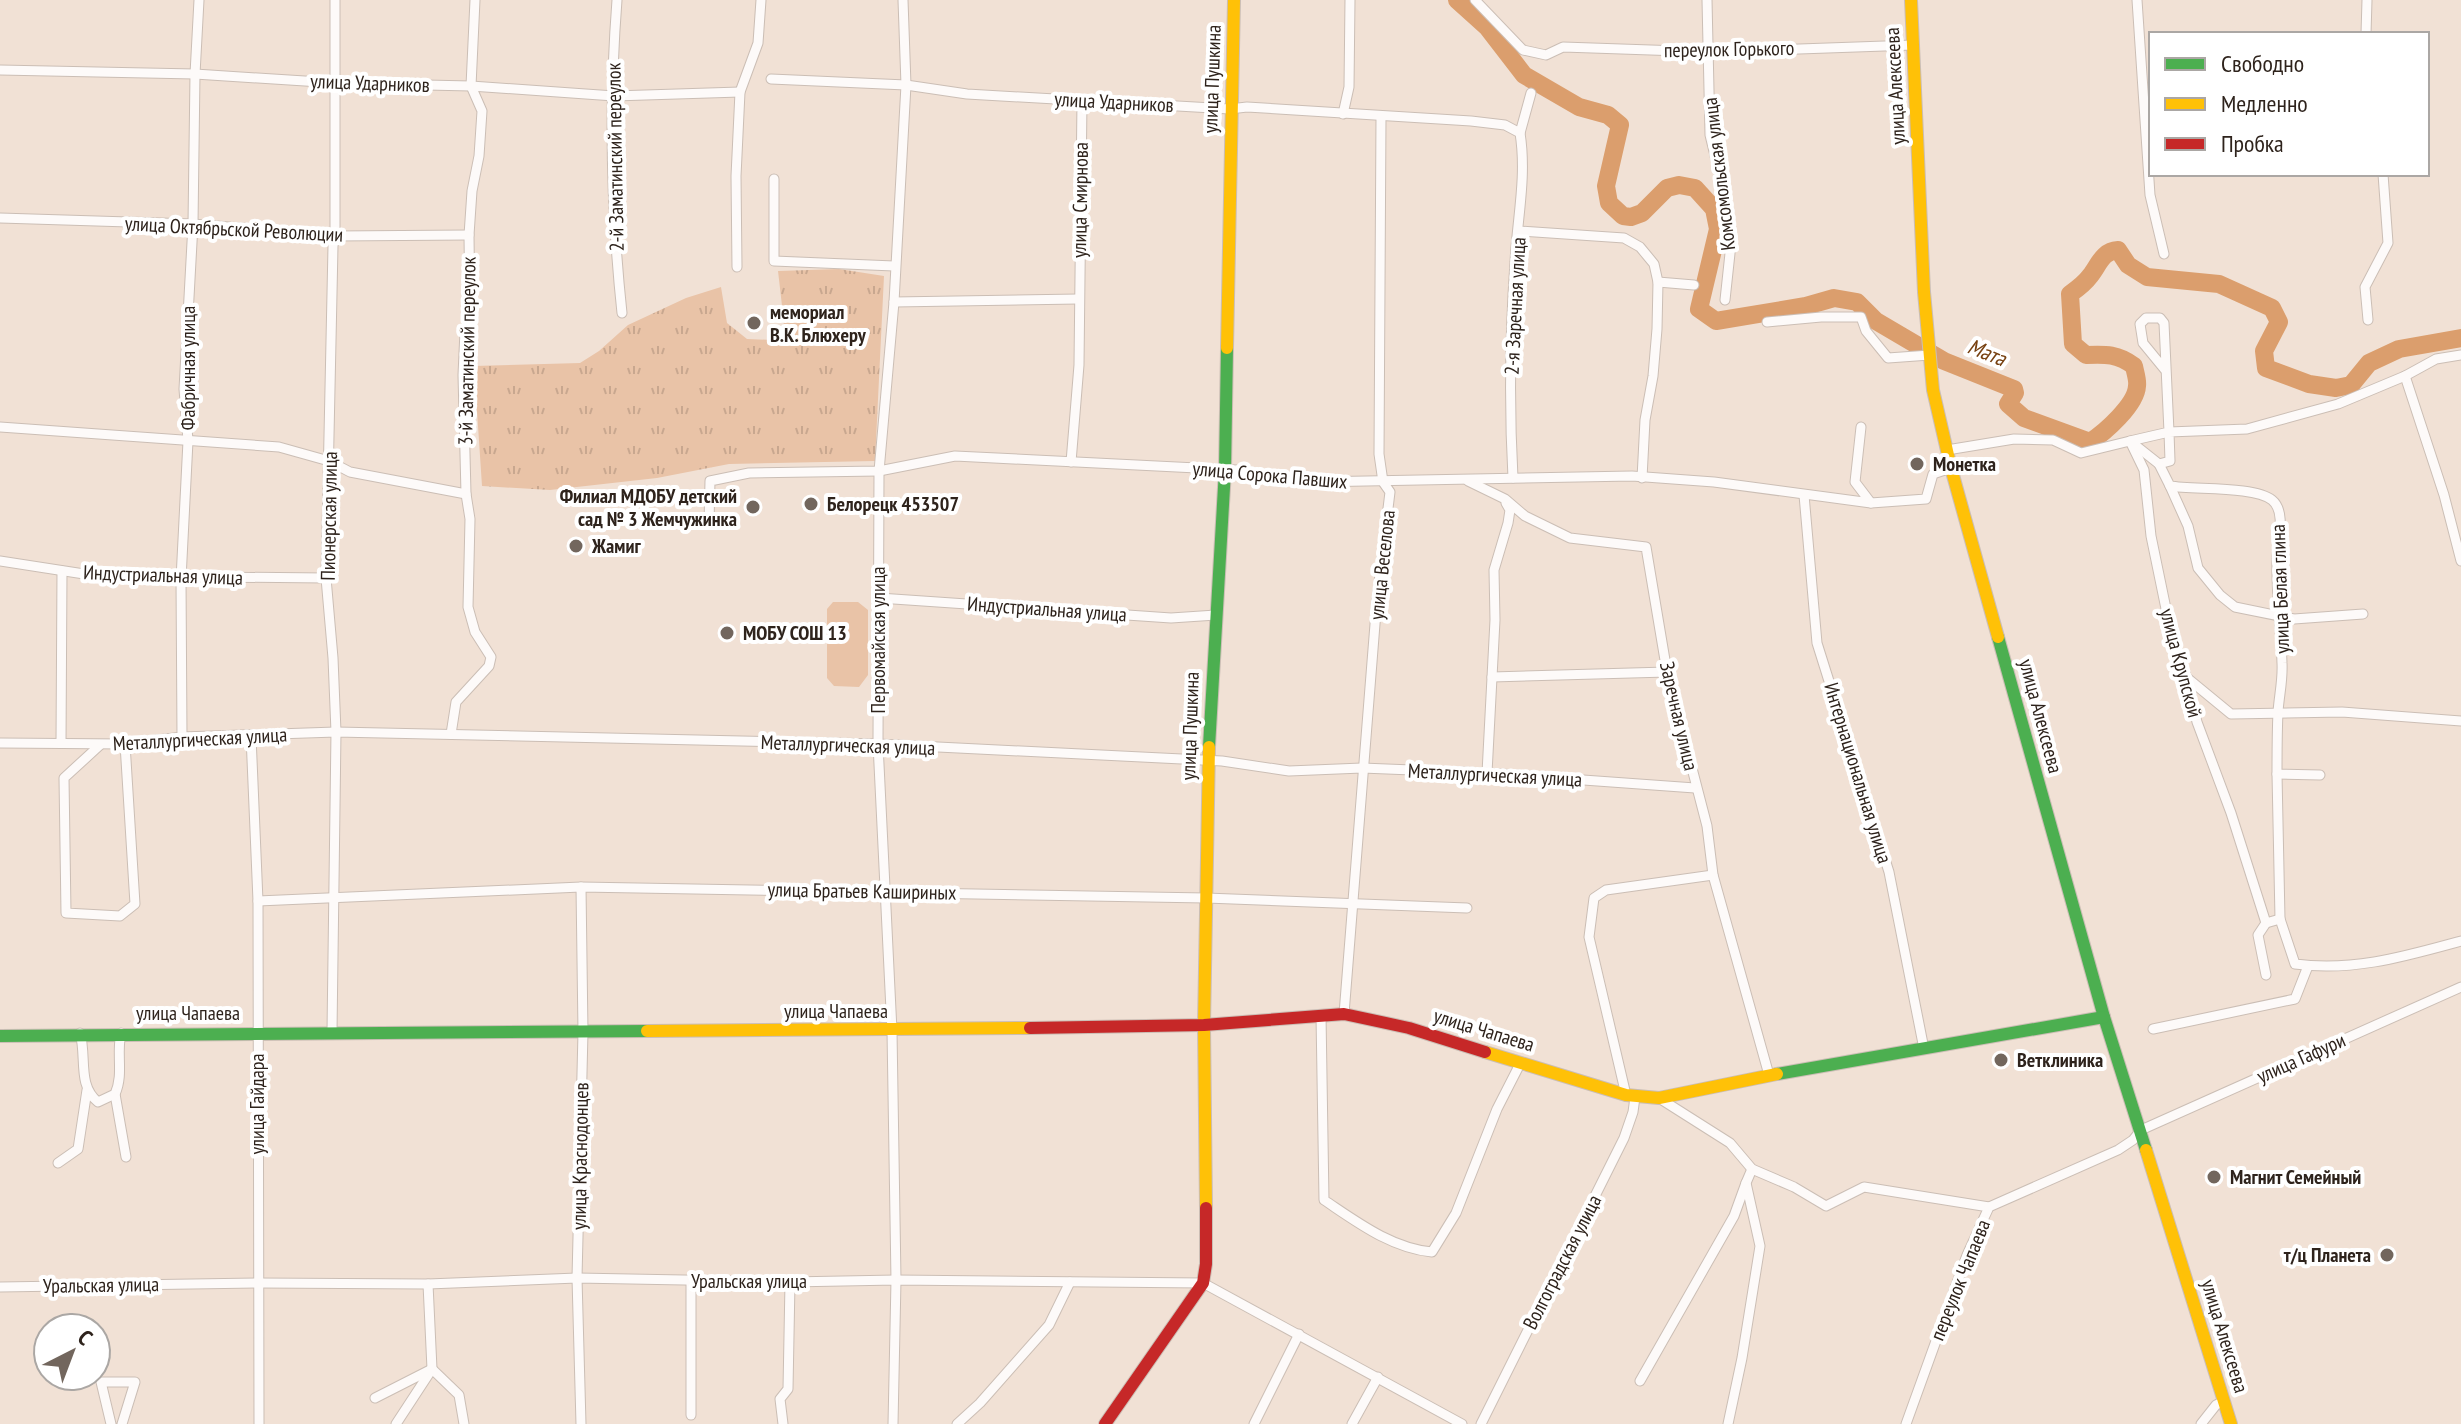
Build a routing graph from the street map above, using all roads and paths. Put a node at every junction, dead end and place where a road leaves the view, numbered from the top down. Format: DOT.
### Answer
graph roads {
  1 [pos="199,0"];
  2 [pos="335,0"];
  3 [pos="475,0"];
  4 [pos="617,0"];
  5 [pos="761,0"];
  6 [pos="903,0"];
  7 [pos="1234,0"];
  8 [pos="1350,0"];
  9 [pos="1475,0"];
  10 [pos="1707,0"];
  11 [pos="1911,0"];
  12 [pos="2137,0"];
  13 [pos="2367,0"];
  14 [pos="2366,32"];
  15 [pos="1913,45"];
  16 [pos="1709,52"];
  17 [pos="0,70"];
  18 [pos="195,74"];
  19 [pos="771,79"];
  20 [pos="336,83"];
  21 [pos="906,85"];
  22 [pos="471,86"];
  23 [pos="740,92"];
  24 [pos="1531,93"];
  25 [pos="614,96"];
  26 [pos="1082,100"];
  27 [pos="1230,109"];
  28 [pos="1343,114"];
  29 [pos="1381,117"];
  30 [pos="1520,133"];
  31 [pos="2383,176"];
  32 [pos="774,179"];
  33 [pos="0,218"];
  34 [pos="193,224"];
  35 [pos="1519,231"];
  36 [pos="469,235"];
  37 [pos="335,236"];
  38 [pos="2164,254"];
  39 [pos="894,266"];
  40 [pos="737,267"];
  41 [pos="1658,282"];
  42 [pos="1694,285"];
  43 [pos="1078,299"];
  44 [pos="1725,300"];
  45 [pos="894,302"];
  46 [pos="622,313"];
  47 [pos="2368,320"];
  48 [pos="1767,322"];
  49 [pos="2461,355"];
  50 [pos="1930,359"];
  51 [pos="2166,371"];
  52 [pos="2405,376"];
  53 [pos="0,427"];
  54 [pos="1861,427"];
  55 [pos="2169,432"];
  56 [pos="188,441"];
  57 [pos="2130,441"];
  58 [pos="1947,450"];
  59 [pos="329,461"];
  60 [pos="1071,462"];
  61 [pos="2159,464"];
  62 [pos="1951,468"];
  63 [pos="1225,470"];
  64 [pos="879,471"];
  65 [pos="1513,478"];
  66 [pos="1642,478"];
  67 [pos="1465,479"];
  68 [pos="1383,482"];
  69 [pos="2170,486"];
  70 [pos="466,494"];
  71 [pos="1804,495"];
  72 [pos="1505,499"];
  73 [pos="1871,503"];
  74 [pos="709,524"];
  75 [pos="0,561"];
  76 [pos="2461,561"];
  77 [pos="62,571"];
  78 [pos="326,578"];
  79 [pos="181,579"];
  80 [pos="879,598"];
  81 [pos="2363,614"];
  82 [pos="1216,615"];
  83 [pos="2280,617"];
  84 [pos="1667,672"];
  85 [pos="2186,676"];
  86 [pos="1492,677"];
  87 [pos="2278,713"];
  88 [pos="2461,721"];
  89 [pos="336,732"];
  90 [pos="451,734"];
  91 [pos="251,736"];
  92 [pos="182,737"];
  93 [pos="0,743"];
  94 [pos="61,743"];
  95 [pos="125,744"];
  96 [pos="878,744"];
  97 [pos="100,745"];
  98 [pos="1208,761"];
  99 [pos="1362,768"];
  100 [pos="1487,773"];
  101 [pos="2277,774"];
  102 [pos="2320,775"];
  103 [pos="1695,788"];
  104 [pos="1713,875"];
  105 [pos="581,887"];
  106 [pos="885,891"];
  107 [pos="335,896"];
  108 [pos="1206,898"];
  109 [pos="258,901"];
  110 [pos="1352,902"];
  111 [pos="1467,908"];
  112 [pos="2280,919"];
  113 [pos="2266,923"];
  114 [pos="2461,941"];
  115 [pos="2308,966"];
  116 [pos="2266,975"];
  117 [pos="2461,987"];
  118 [pos="1344,1014"];
  119 [pos="1321,1015"];
  120 [pos="2104,1017"];
  121 [pos="1204,1025"];
  122 [pos="2153,1029"];
  123 [pos="892,1031"];
  124 [pos="332,1032"];
  125 [pos="583,1032"];
  126 [pos="80,1033"];
  127 [pos="121,1033"];
  128 [pos="257,1033"];
  129 [pos="0,1036"];
  130 [pos="1924,1049"];
  131 [pos="1521,1062"];
  132 [pos="1769,1075"];
  133 [pos="87,1090"];
  134 [pos="115,1094"];
  135 [pos="1631,1096"];
  136 [pos="1659,1098"];
  137 [pos="2141,1130"];
  138 [pos="126,1157"];
  139 [pos="58,1163"];
  140 [pos="1752,1169"];
  141 [pos="1746,1183"];
  142 [pos="1989,1207"];
  143 [pos="577,1278"];
  144 [pos="896,1280"];
  145 [pos="691,1281"];
  146 [pos="790,1282"];
  147 [pos="1070,1282"];
  148 [pos="258,1283"];
  149 [pos="1203,1283"];
  150 [pos="428,1284"];
  151 [pos="0,1287"];
  152 [pos="1299,1334"];
  153 [pos="432,1369"];
  154 [pos="1378,1377"];
  155 [pos="1640,1381"];
  156 [pos="375,1398"];
  157 [pos="2224,1401"];
  158 [pos="691,1415"];
  159 [pos="111,1424"];
  160 [pos="122,1424"];
  161 [pos="259,1424"];
  162 [pos="396,1424"];
  163 [pos="464,1424"];
  164 [pos="581,1424"];
  165 [pos="783,1424"];
  166 [pos="893,1424"];
  167 [pos="957,1424"];
  168 [pos="1105,1424"];
  169 [pos="1254,1424"];
  170 [pos="1352,1424"];
  171 [pos="1462,1424"];
  172 [pos="1481,1424"];
  173 [pos="1728,1424"];
  174 [pos="1906,1424"];
  175 [pos="2201,1424"];
  176 [pos="2231,1424"];
  1 -- 18 [label="street, Фабричная улица"];
  2 -- 20 [label="street, Пионерская улица"];
  3 -- 22 [label="street, 3-й Заматинский переулок"];
  4 -- 25 [label="street, 2-й Заматинский переулок"];
  5 -- 23 [label="street"];
  6 -- 21 [label="street, Первомайская улица"];
  7 -- 27 [label="street, улица Пушкина"];
  8 -- 28 [label="street"];
  9 -- 16 [label="street, переулок Горького"];
  10 -- 16 [label="street, Комсомольская улица"];
  11 -- 15 [label="street, улица Алексеева"];
  12 -- 38 [label="street"];
  13 -- 14 [label="street"];
  15 -- 16 [label="street, переулок Горького"];
  15 -- 50 [label="street, улица Алексеева"];
  16 -- 44 [label="street, Комсомольская улица"];
  17 -- 18 [label="street, улица Ударников"];
  18 -- 20 [label="street, улица Ударников"];
  18 -- 34 [label="street, Фабричная улица"];
  19 -- 21 [label="street, улица Ударников"];
  20 -- 22 [label="street, улица Ударников"];
  20 -- 37 [label="street, Пионерская улица"];
  21 -- 26 [label="street, улица Ударников"];
  21 -- 39 [label="street, Первомайская улица"];
  22 -- 25 [label="street, улица Ударников"];
  22 -- 36 [label="street, 3-й Заматинский переулок"];
  23 -- 25 [label="street, улица Ударников"];
  23 -- 40 [label="street"];
  24 -- 30 [label="street, 2-я Заречная улица"];
  25 -- 46 [label="street, 2-й Заматинский переулок"];
  26 -- 27 [label="street, улица Ударников"];
  26 -- 43 [label="street, улица Смирнова"];
  27 -- 28 [label="street, улица Ударников"];
  27 -- 63 [label="street, улица Пушкина"];
  28 -- 29 [label="street, улица Ударников"];
  29 -- 30 [label="street, улица Ударников"];
  29 -- 68 [label="street, улица Веселова"];
  30 -- 35 [label="street, 2-я Заречная улица"];
  31 -- 47 [label="street"];
  32 -- 39 [label="street"];
  33 -- 34 [label="street, улица Октябрьской Революции"];
  34 -- 37 [label="street, улица Октябрьской Революции"];
  34 -- 56 [label="street, Фабричная улица"];
  35 -- 41 [label="street"];
  35 -- 65 [label="street, 2-я Заречная улица"];
  36 -- 37 [label="street, улица Октябрьской Революции"];
  36 -- 70 [label="street, 3-й Заматинский переулок"];
  37 -- 59 [label="street, Пионерская улица"];
  39 -- 45 [label="street, Первомайская улица"];
  41 -- 42 [label="street"];
  41 -- 66 [label="street"];
  43 -- 45 [label="street"];
  43 -- 60 [label="street, улица Смирнова"];
  45 -- 64 [label="street, Первомайская улица"];
  48 -- 50 [label="street"];
  49 -- 52 [label="street"];
  50 -- 58 [label="street, улица Алексеева"];
  51 -- 51 [label="street"];
  51 -- 55 [label="street"];
  52 -- 55 [label="street"];
  52 -- 76 [label="street"];
  53 -- 56 [label="street"];
  54 -- 73 [label="street"];
  55 -- 57 [label="street"];
  55 -- 61 [label="street"];
  56 -- 59 [label="street"];
  56 -- 79 [label="street, Фабричная улица"];
  57 -- 58 [label="street"];
  57 -- 61 [label="street"];
  57 -- 85 [label="street, улица Крупской"];
  58 -- 62 [label="street, улица Алексеева"];
  59 -- 70 [label="street"];
  59 -- 78 [label="street, Пионерская улица"];
  60 -- 63 [label="street, улица Сорока Павших"];
  60 -- 64 [label="street, улица Сорока Павших"];
  61 -- 69 [label="street"];
  62 -- 73 [label="street, улица Сорока Павших"];
  62 -- 120 [label="street, улица Алексеева"];
  63 -- 68 [label="street, улица Сорока Павших"];
  63 -- 82 [label="street, улица Пушкина"];
  64 -- 74 [label="street, улица Сорока Павших"];
  64 -- 80 [label="street, Первомайская улица"];
  65 -- 66 [label="street, улица Сорока Павших"];
  65 -- 67 [label="street, улица Сорока Павших"];
  66 -- 71 [label="street, улица Сорока Павших"];
  67 -- 68 [label="street, улица Сорока Павших"];
  67 -- 72 [label="street, Заречная улица"];
  68 -- 99 [label="street, улица Веселова"];
  69 -- 83 [label="street"];
  69 -- 83 [label="street, улица Белая глина"];
  70 -- 90 [label="street, 3-й Заматинский переулок"];
  71 -- 73 [label="street, улица Сорока Павших"];
  71 -- 130 [label="street, Интернациональная улица"];
  72 -- 84 [label="street, Заречная улица"];
  72 -- 86 [label="street"];
  75 -- 77 [label="street, Индустриальная улица"];
  77 -- 79 [label="street, Индустриальная улица"];
  77 -- 94 [label="street"];
  78 -- 79 [label="street, Индустриальная улица"];
  78 -- 89 [label="street, Пионерская улица"];
  79 -- 92 [label="street, Фабричная улица"];
  80 -- 82 [label="street, Индустриальная улица"];
  80 -- 96 [label="street, Первомайская улица"];
  81 -- 83 [label="street"];
  82 -- 98 [label="street, улица Пушкина"];
  83 -- 87 [label="street, улица Белая глина"];
  84 -- 86 [label="street"];
  84 -- 103 [label="street, Заречная улица"];
  85 -- 87 [label="street"];
  85 -- 113 [label="street, улица Крупской"];
  86 -- 100 [label="street"];
  87 -- 88 [label="street"];
  87 -- 101 [label="street, улица Белая глина"];
  89 -- 90 [label="street, Металлургическая улица"];
  89 -- 91 [label="street, Металлургическая улица"];
  89 -- 107 [label="street, Пионерская улица"];
  90 -- 96 [label="street, Металлургическая улица"];
  91 -- 92 [label="street, Металлургическая улица"];
  91 -- 109 [label="street, улица Гайдара"];
  92 -- 95 [label="street, Металлургическая улица"];
  93 -- 94 [label="street, Металлургическая улица"];
  94 -- 97 [label="street, Металлургическая улица"];
  95 -- 97 [label="street, Металлургическая улица"];
  95 -- 97 [label="street"];
  96 -- 98 [label="street, Металлургическая улица"];
  96 -- 106 [label="street, Первомайская улица"];
  98 -- 99 [label="street, Металлургическая улица"];
  98 -- 108 [label="street, улица Пушкина"];
  99 -- 100 [label="street, Металлургическая улица"];
  99 -- 110 [label="street, улица Веселова"];
  100 -- 103 [label="street, Металлургическая улица"];
  101 -- 102 [label="street"];
  101 -- 112 [label="street, улица Белая глина"];
  103 -- 104 [label="street, Заречная улица"];
  104 -- 132 [label="street, Заречная улица"];
  104 -- 135 [label="street"];
  105 -- 106 [label="street, улица Братьев Кашириных"];
  105 -- 107 [label="street, улица Братьев Кашириных"];
  105 -- 125 [label="street, улица Краснодонцев"];
  106 -- 108 [label="street, улица Братьев Кашириных"];
  106 -- 123 [label="street, Первомайская улица"];
  107 -- 109 [label="street, улица Братьев Кашириных"];
  107 -- 124 [label="street, Пионерская улица"];
  108 -- 110 [label="street, улица Братьев Кашириных"];
  108 -- 121 [label="street, улица Пушкина"];
  109 -- 128 [label="street, улица Гайдара"];
  110 -- 111 [label="street, улица Братьев Кашириных"];
  110 -- 118 [label="street, улица Веселова"];
  112 -- 113 [label="street"];
  112 -- 115 [label="street, улица Белая глина"];
  113 -- 116 [label="street, улица Крупской"];
  114 -- 115 [label="street"];
  115 -- 122 [label="street"];
  117 -- 137 [label="street, улица Гафури"];
  118 -- 119 [label="street, улица Чапаева"];
  118 -- 131 [label="street, улица Чапаева"];
  119 -- 121 [label="street, улица Чапаева"];
  119 -- 131 [label="street"];
  120 -- 130 [label="street, улица Чапаева"];
  120 -- 137 [label="street, улица Алексеева"];
  121 -- 123 [label="street, улица Чапаева"];
  121 -- 149 [label="street, улица Пушкина"];
  123 -- 125 [label="street, улица Чапаева"];
  123 -- 144 [label="street, Первомайская улица"];
  124 -- 125 [label="street, улица Чапаева"];
  124 -- 128 [label="street, улица Чапаева"];
  125 -- 143 [label="street, улица Краснодонцев"];
  126 -- 127 [label="street, улица Чапаева"];
  126 -- 129 [label="street, улица Чапаева"];
  126 -- 133 [label="street"];
  127 -- 128 [label="street, улица Чапаева"];
  127 -- 134 [label="street"];
  128 -- 148 [label="street, улица Гайдара"];
  130 -- 132 [label="street, улица Чапаева"];
  131 -- 135 [label="street, улица Чапаева"];
  132 -- 136 [label="street, улица Чапаева"];
  133 -- 134 [label="street"];
  133 -- 139 [label="street"];
  134 -- 138 [label="street"];
  135 -- 136 [label="street, улица Чапаева"];
  135 -- 172 [label="street, Волгоградская улица"];
  136 -- 140 [label="street, улица Чапаева"];
  137 -- 142 [label="street, переулок Чапаева"];
  137 -- 157 [label="street, улица Алексеева"];
  140 -- 141 [label="street"];
  140 -- 142 [label="street, улица Чапаева"];
  141 -- 155 [label="street"];
  141 -- 173 [label="street"];
  142 -- 174 [label="street, переулок Чапаева"];
  143 -- 145 [label="street, Уральская улица"];
  143 -- 150 [label="street, Уральская улица"];
  143 -- 164 [label="street, улица Краснодонцев"];
  144 -- 146 [label="street, Уральская улица"];
  144 -- 147 [label="street, Уральская улица"];
  144 -- 166 [label="street, Первомайская улица"];
  145 -- 146 [label="street, Уральская улица"];
  145 -- 158 [label="street"];
  146 -- 165 [label="street"];
  147 -- 149 [label="street, Уральская улица"];
  147 -- 167 [label="street"];
  148 -- 150 [label="street, Уральская улица"];
  148 -- 151 [label="street, Уральская улица"];
  148 -- 161 [label="street, улица Гайдара"];
  149 -- 152 [label="street, Уральская улица"];
  149 -- 168 [label="street, улица Пушкина"];
  150 -- 153 [label="street"];
  152 -- 154 [label="street, Уральская улица"];
  152 -- 169 [label="street"];
  153 -- 156 [label="street"];
  153 -- 162 [label="street"];
  153 -- 163 [label="street"];
  154 -- 170 [label="street"];
  154 -- 171 [label="street, Уральская улица"];
  157 -- 175 [label="street"];
  157 -- 176 [label="street, улица Алексеева"];
  159 -- 160 [label="street"];
}
